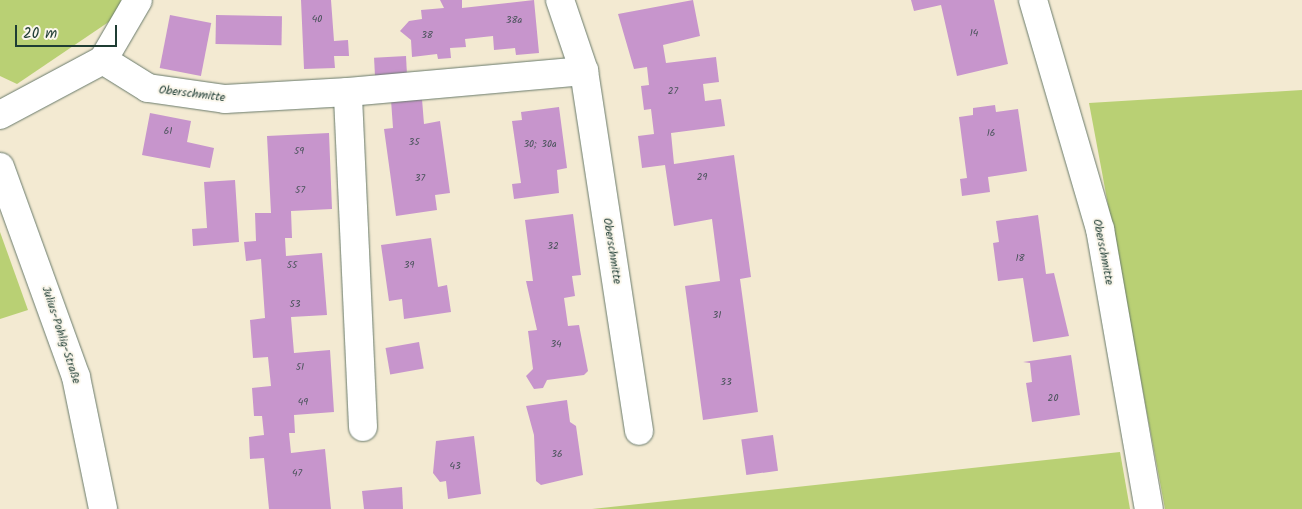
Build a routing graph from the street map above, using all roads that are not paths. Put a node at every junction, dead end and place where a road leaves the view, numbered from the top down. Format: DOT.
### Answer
graph roads {
  1 [pos="138,0"];
  2 [pos="560,0"];
  3 [pos="1033,0"];
  4 [pos="103,60"];
  5 [pos="584,71"];
  6 [pos="348,92"];
  7 [pos="0,115"];
  8 [pos="0,167"];
  9 [pos="363,427"];
  10 [pos="639,431"];
  11 [pos="102,509"];
  12 [pos="1149,509"];
  1 -- 4 [label="street"];
  2 -- 5 [label="street, Oberschmitte"];
  3 -- 12 [label="street, Oberschmitte"];
  4 -- 6 [label="street, Oberschmitte"];
  4 -- 7 [label="street"];
  5 -- 6 [label="street, Oberschmitte"];
  5 -- 10 [label="street, Oberschmitte"];
  6 -- 9 [label="street"];
  8 -- 11 [label="street, Julius-Pohlig-Straße"];
}
